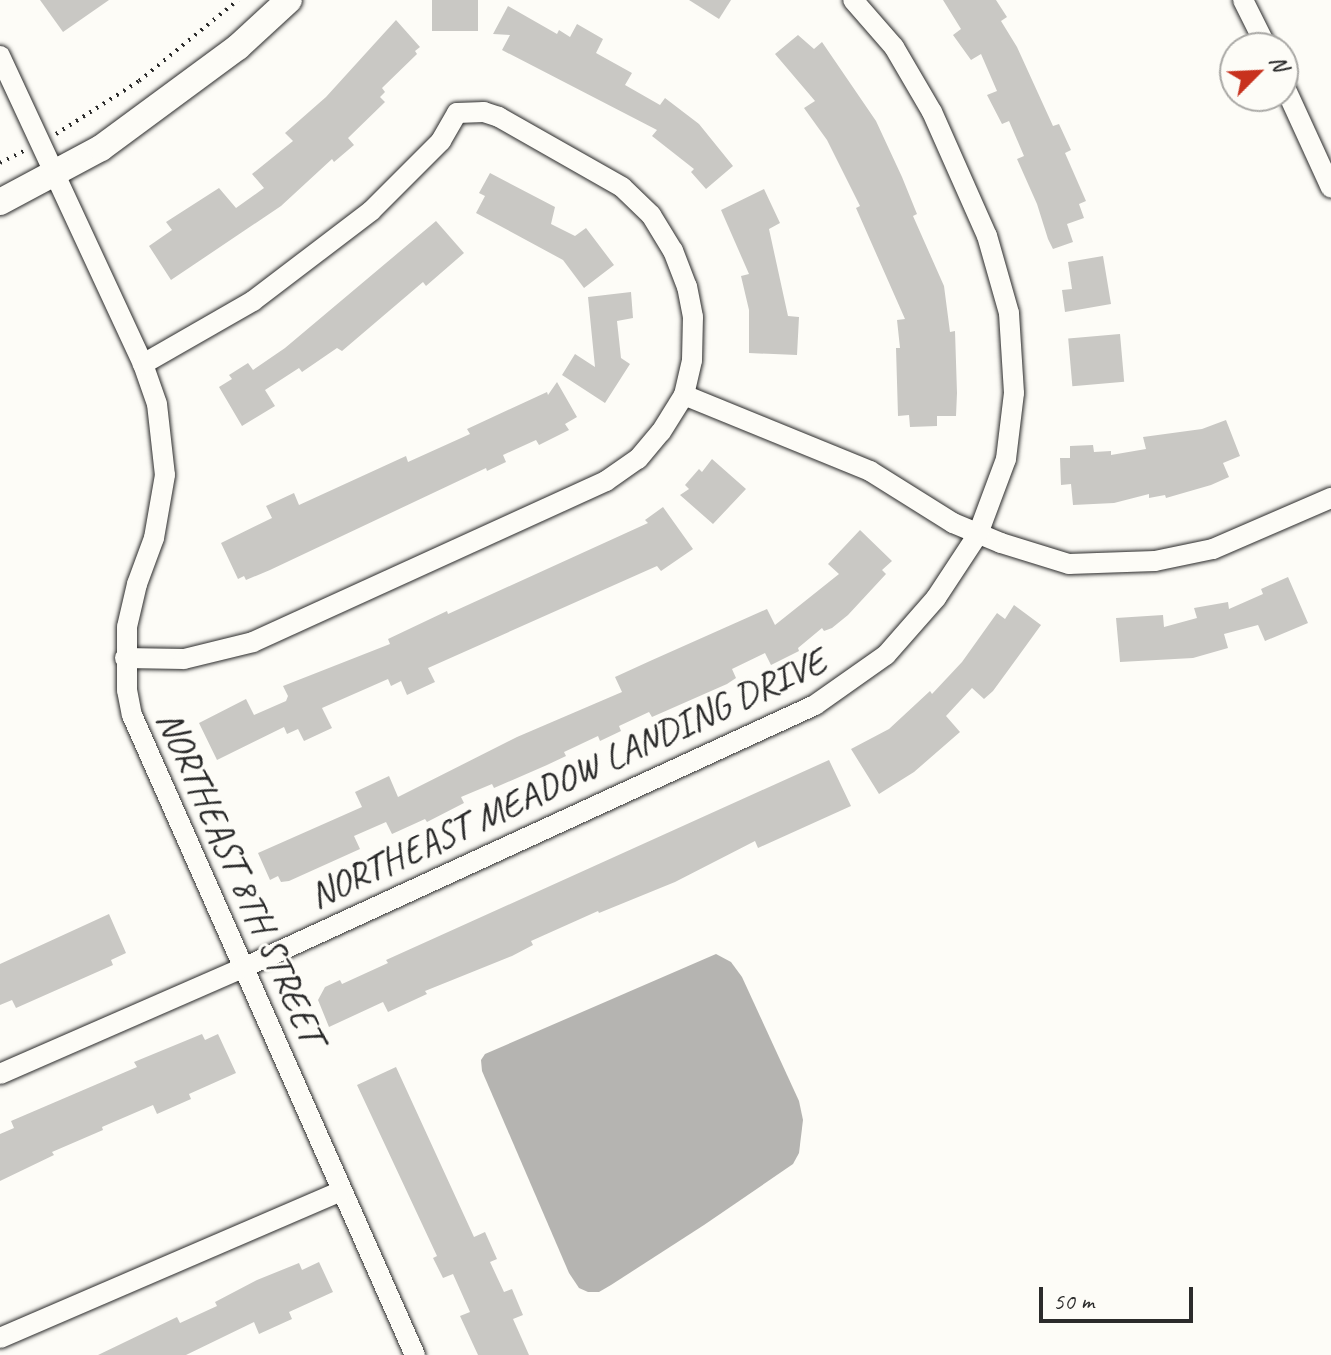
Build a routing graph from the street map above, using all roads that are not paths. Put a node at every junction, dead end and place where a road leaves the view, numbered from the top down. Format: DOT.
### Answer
graph roads {
  1 [pos="289,0"];
  2 [pos="853,0"];
  3 [pos="1243,0"];
  4 [pos="1259,32"];
  5 [pos="0,56"];
  6 [pos="1299,109"];
  7 [pos="1323,147"];
  8 [pos="54,176"];
  9 [pos="1331,188"];
  10 [pos="0,202"];
  11 [pos="143,364"];
  12 [pos="684,395"];
  13 [pos="1331,498"];
  14 [pos="978,534"];
  15 [pos="125,658"];
  16 [pos="243,968"];
  17 [pos="0,1074"];
  18 [pos="342,1191"];
  19 [pos="0,1338"];
  20 [pos="415,1355"];
  1 -- 8 [label="street"];
  2 -- 14 [label="street, NORTHEAST MEADOW LANDING DRIVE"];
  3 -- 4 [label="street"];
  5 -- 8 [label="street, NORTHEAST 8TH STREET"];
  6 -- 7 [label="street"];
  7 -- 9 [label="street"];
  8 -- 10 [label="street"];
  8 -- 11 [label="street, NORTHEAST 8TH STREET"];
  11 -- 12 [label="street"];
  11 -- 15 [label="street, NORTHEAST 8TH STREET"];
  12 -- 14 [label="street"];
  12 -- 15 [label="street"];
  13 -- 14 [label="street"];
  14 -- 16 [label="street, NORTHEAST MEADOW LANDING DRIVE"];
  15 -- 16 [label="street, NORTHEAST 8TH STREET"];
  16 -- 17 [label="street, NORTHEAST MEADOW LANDING DRIVE"];
  16 -- 18 [label="street, NORTHEAST 8TH STREET"];
  18 -- 19 [label="street"];
  18 -- 20 [label="street, NORTHEAST 8TH STREET"];
}
